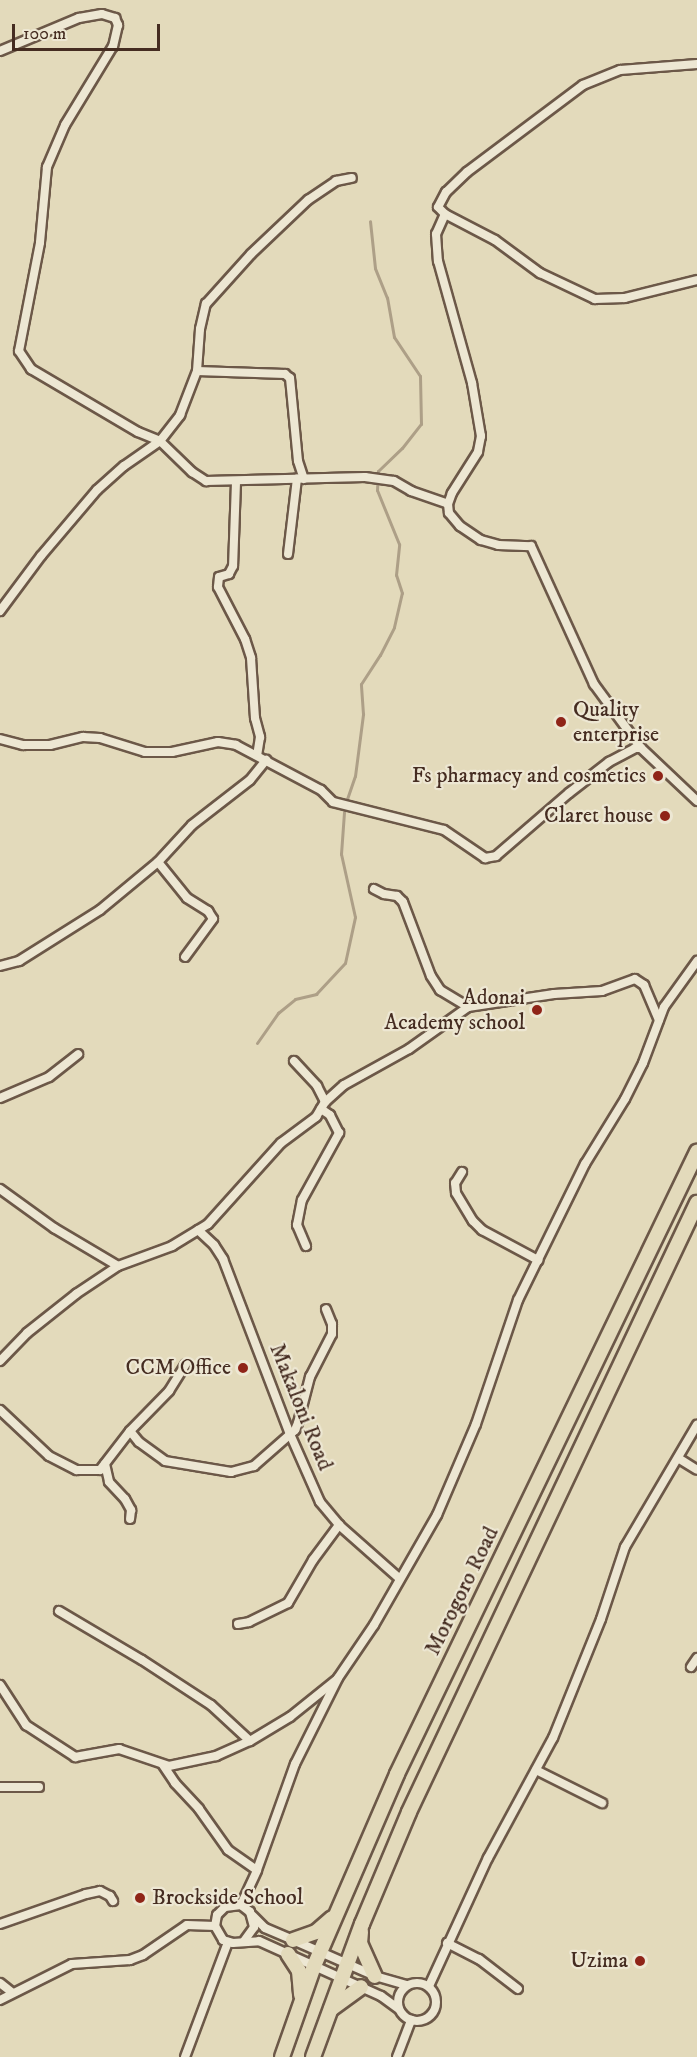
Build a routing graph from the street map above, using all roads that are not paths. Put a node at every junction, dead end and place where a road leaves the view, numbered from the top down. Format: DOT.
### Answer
graph roads {
  1 [pos="0,51"];
  2 [pos="697,64"];
  3 [pos="352,178"];
  4 [pos="445,214"];
  5 [pos="697,280"];
  6 [pos="197,371"];
  7 [pos="160,441"];
  8 [pos="301,479"];
  9 [pos="236,482"];
  10 [pos="448,504"];
  11 [pos="288,554"];
  12 [pos="0,611"];
  13 [pos="0,739"];
  14 [pos="641,748"];
  15 [pos="257,756"];
  16 [pos="266,760"];
  17 [pos="697,801"];
  18 [pos="158,862"];
  19 [pos="374,889"];
  20 [pos="185,957"];
  21 [pos="697,961"];
  22 [pos="0,966"];
  23 [pos="468,1007"];
  24 [pos="659,1020"];
  25 [pos="78,1054"];
  26 [pos="294,1061"];
  27 [pos="0,1098"];
  28 [pos="326,1103"];
  29 [pos="697,1152"];
  30 [pos="462,1172"];
  31 [pos="0,1189"];
  32 [pos="697,1203"];
  33 [pos="198,1230"];
  34 [pos="306,1246"];
  35 [pos="538,1260"];
  36 [pos="118,1266"];
  37 [pos="326,1309"];
  38 [pos="0,1361"];
  39 [pos="186,1365"];
  40 [pos="0,1410"];
  41 [pos="697,1425"];
  42 [pos="130,1431"];
  43 [pos="290,1434"];
  44 [pos="678,1458"];
  45 [pos="105,1464"];
  46 [pos="697,1470"];
  47 [pos="130,1519"];
  48 [pos="339,1525"];
  49 [pos="399,1578"];
  50 [pos="59,1611"];
  51 [pos="238,1624"];
  52 [pos="697,1658"];
  53 [pos="691,1666"];
  54 [pos="338,1678"];
  55 [pos="0,1685"];
  56 [pos="250,1741"];
  57 [pos="163,1765"];
  58 [pos="536,1770"];
  59 [pos="0,1787"];
  60 [pos="39,1787"];
  61 [pos="603,1803"];
  62 [pos="257,1870"];
  63 [pos="113,1901"];
  64 [pos="241,1905"];
  65 [pos="336,1914"];
  66 [pos="252,1916"];
  67 [pos="0,1924"];
  68 [pos="362,1924"];
  69 [pos="215,1926"];
  70 [pos="293,1940"];
  71 [pos="244,1941"];
  72 [pos="228,1942"];
  73 [pos="447,1943"];
  74 [pos="321,1951"];
  75 [pos="288,1954"];
  76 [pos="348,1962"];
  77 [pos="314,1966"];
  78 [pos="375,1976"];
  79 [pos="341,1978"];
  80 [pos="0,1983"];
  81 [pos="408,1985"];
  82 [pos="429,1986"];
  83 [pos="361,1987"];
  84 [pos="518,1989"];
  85 [pos="13,1993"];
  86 [pos="0,2000"];
  87 [pos="301,2003"];
  88 [pos="399,2009"];
  89 [pos="329,2010"];
  90 [pos="411,2020"];
  91 [pos="185,2057"];
  92 [pos="282,2057"];
  93 [pos="313,2057"];
  94 [pos="397,2057"];
  1 -- 7 [label="street"];
  2 -- 4 [label="street"];
  3 -- 6 [label="street"];
  4 -- 5 [label="street"];
  4 -- 10 [label="street"];
  6 -- 7 [label="street"];
  6 -- 8 [label="street"];
  7 -- 9 [label="street"];
  7 -- 12 [label="street"];
  8 -- 9 [label="street"];
  8 -- 10 [label="street"];
  8 -- 11 [label="street"];
  9 -- 15 [label="street"];
  10 -- 14 [label="street"];
  13 -- 15 [label="street"];
  14 -- 16 [label="street"];
  14 -- 17 [label="street"];
  15 -- 16 [label="street"];
  16 -- 18 [label="street"];
  18 -- 20 [label="street"];
  18 -- 22 [label="street"];
  19 -- 23 [label="street"];
  21 -- 24 [label="street"];
  23 -- 24 [label="street"];
  23 -- 28 [label="street"];
  24 -- 35 [label="street"];
  25 -- 27 [label="street"];
  26 -- 28 [label="street"];
  28 -- 33 [label="street"];
  28 -- 34 [label="street"];
  29 -- 65 [label="highway, Morogoro Road"];
  30 -- 35 [label="street"];
  31 -- 36 [label="street"];
  32 -- 68 [label="highway, Morogoro Road"];
  33 -- 36 [label="street"];
  33 -- 43 [label="street, Makaloni Road"];
  35 -- 49 [label="street"];
  36 -- 38 [label="street"];
  37 -- 43 [label="street"];
  39 -- 42 [label="street"];
  40 -- 45 [label="street"];
  41 -- 44 [label="street"];
  42 -- 43 [label="street"];
  42 -- 45 [label="street"];
  43 -- 48 [label="street, Makaloni Road"];
  44 -- 46 [label="street"];
  44 -- 58 [label="street"];
  45 -- 47 [label="street"];
  48 -- 49 [label="street, Makaloni Road"];
  48 -- 51 [label="street"];
  49 -- 54 [label="street"];
  50 -- 56 [label="street"];
  52 -- 53 [label="street"];
  54 -- 56 [label="street"];
  54 -- 62 [label="street"];
  55 -- 57 [label="street"];
  56 -- 57 [label="street"];
  57 -- 62 [label="street"];
  58 -- 61 [label="street"];
  58 -- 73 [label="street"];
  59 -- 60 [label="street"];
  62 -- 64 [label="street"];
  63 -- 67 [label="street"];
  64 -- 66 [label="street"];
  64 -- 69 [label="street"];
  65 -- 70 [label="highway"];
  65 -- 74 [label="highway, Morogoro Road"];
  66 -- 70 [label="street"];
  66 -- 71 [label="street"];
  68 -- 76 [label="highway, Morogoro Road"];
  68 -- 78 [label="highway"];
  69 -- 72 [label="street"];
  69 -- 85 [label="street"];
  70 -- 74 [label="street"];
  71 -- 72 [label="street"];
  71 -- 75 [label="street"];
  72 -- 91 [label="street"];
  73 -- 82 [label="street"];
  73 -- 84 [label="street"];
  74 -- 76 [label="street"];
  74 -- 77 [label="highway, Morogoro Road"];
  75 -- 77 [label="street"];
  75 -- 87 [label="highway"];
  76 -- 78 [label="street"];
  76 -- 79 [label="highway, Morogoro Road"];
  77 -- 79 [label="street"];
  77 -- 87 [label="highway, Morogoro Road"];
  78 -- 81 [label="street"];
  79 -- 83 [label="street"];
  79 -- 89 [label="highway, Morogoro Road"];
  80 -- 85 [label="street"];
  81 -- 82 [label="street"];
  81 -- 88 [label="street"];
  82 -- 90 [label="street"];
  83 -- 88 [label="street"];
  83 -- 89 [label="highway"];
  85 -- 86 [label="street"];
  87 -- 92 [label="highway, Morogoro Road"];
  88 -- 90 [label="street"];
  89 -- 93 [label="highway, Morogoro Road"];
  90 -- 94 [label="street"];
}
